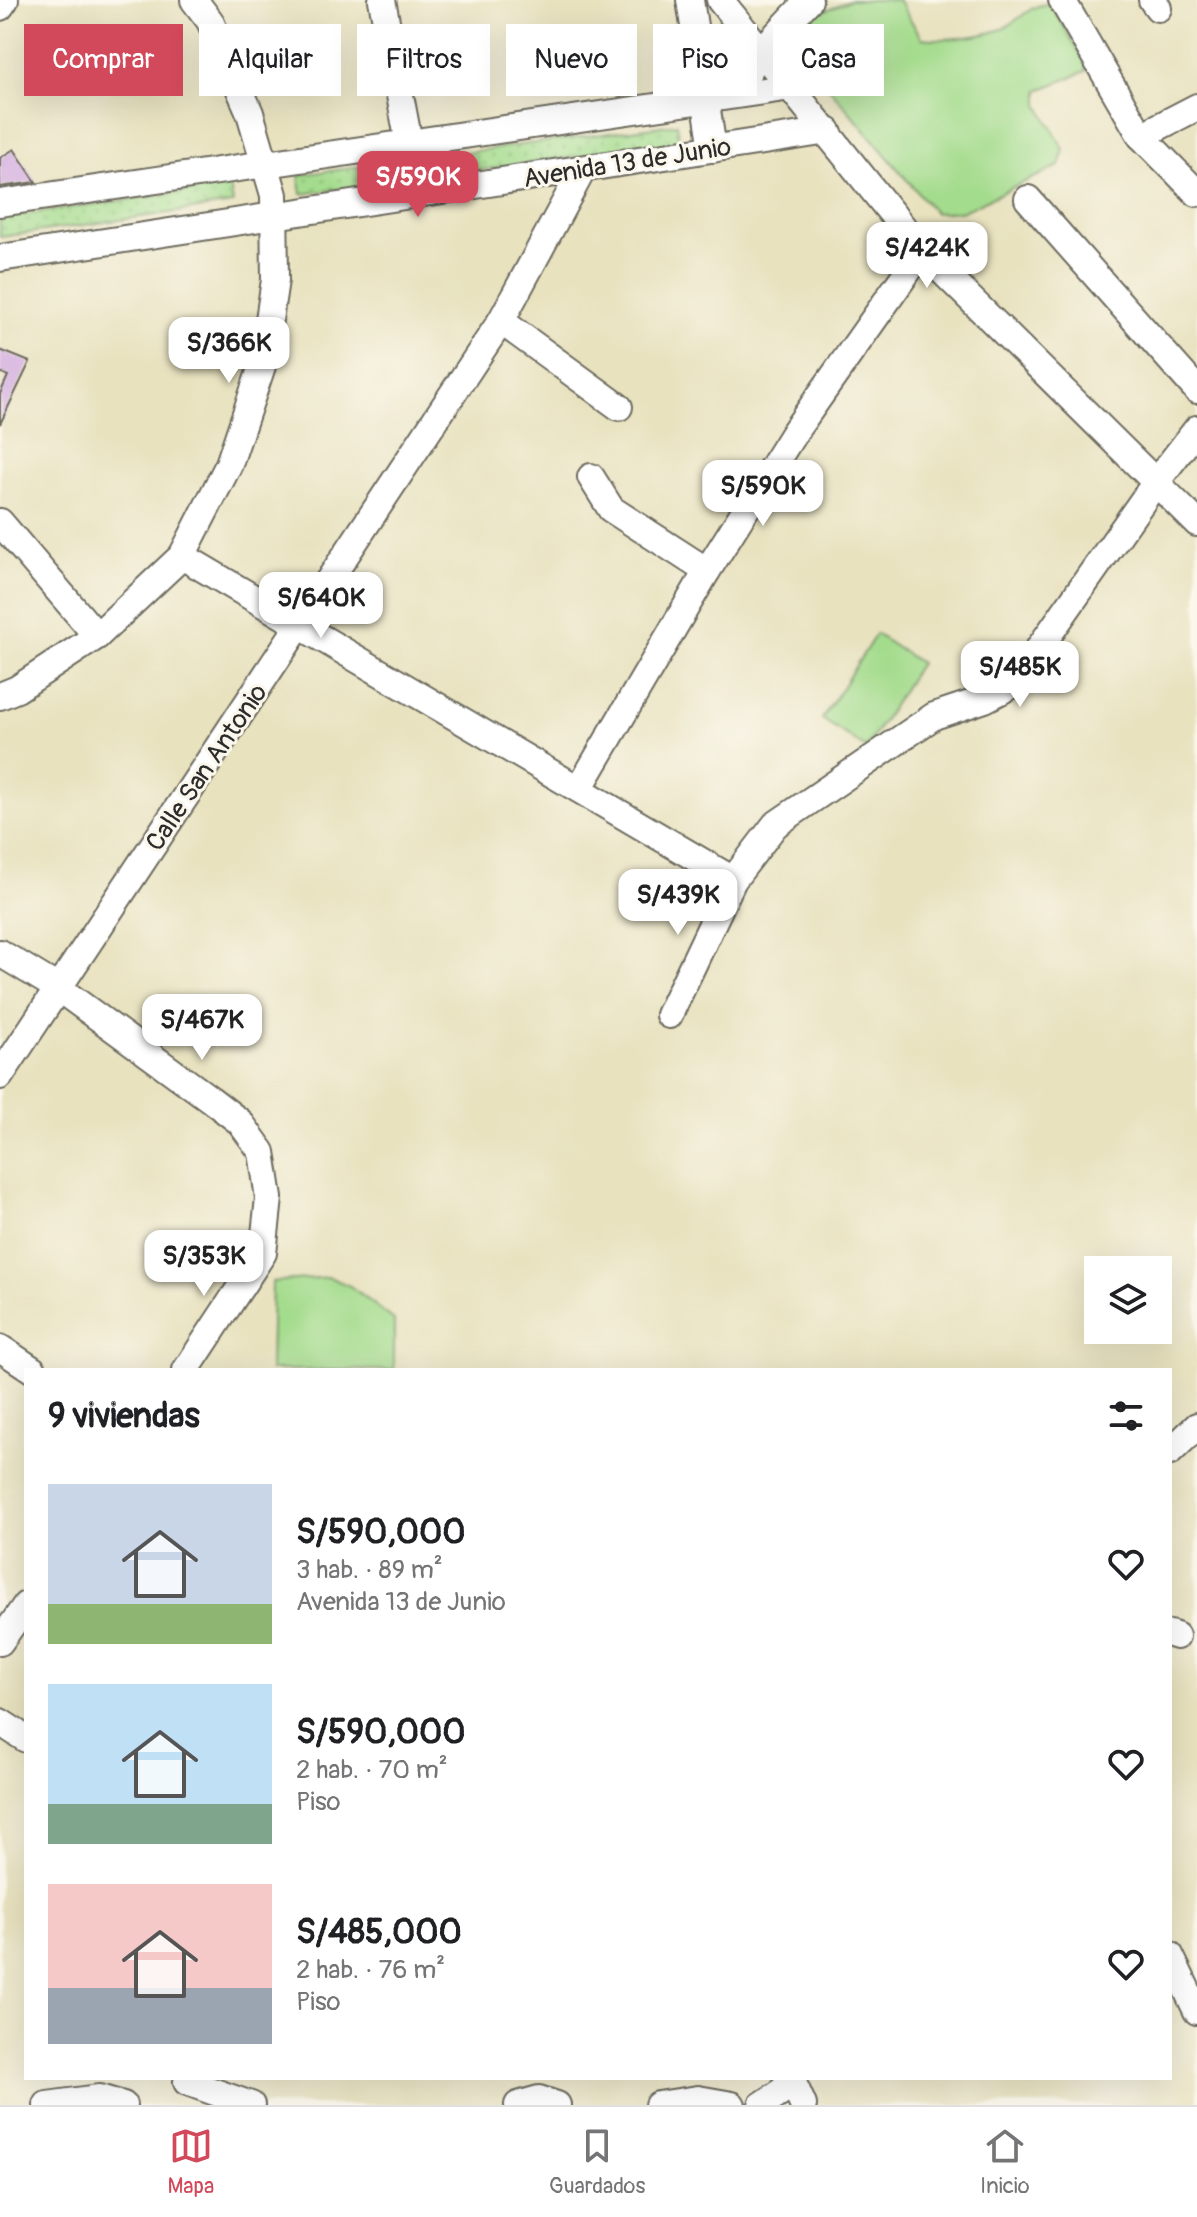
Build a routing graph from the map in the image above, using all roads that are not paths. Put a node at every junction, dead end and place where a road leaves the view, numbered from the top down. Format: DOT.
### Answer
graph roads {
  1 [pos="5,0"];
  2 [pos="194,0"];
  3 [pos="382,0"];
  4 [pos="690,0"];
  5 [pos="720,0"];
  6 [pos="809,0"];
  7 [pos="1062,0"];
  8 [pos="0,7"];
  9 [pos="762,50"];
  10 [pos="757,58"];
  11 [pos="773,64"];
  12 [pos="726,96"];
  13 [pos="799,96"];
  14 [pos="705,99"];
  15 [pos="1197,107"];
  16 [pos="828,131"];
  17 [pos="1141,136"];
  18 [pos="409,143"];
  19 [pos="713,149"];
  20 [pos="265,165"];
  21 [pos="583,169"];
  22 [pos="1197,193"];
  23 [pos="1028,199"];
  24 [pos="0,203"];
  25 [pos="274,216"];
  26 [pos="922,251"];
  27 [pos="0,258"];
  28 [pos="501,321"];
  29 [pos="1197,390"];
  30 [pos="619,407"];
  31 [pos="1197,429"];
  32 [pos="591,477"];
  33 [pos="1156,482"];
  34 [pos="0,522"];
  35 [pos="1197,523"];
  36 [pos="182,556"];
  37 [pos="707,571"];
  38 [pos="301,626"];
  39 [pos="97,636"];
  40 [pos="0,696"];
  41 [pos="579,789"];
  42 [pos="733,880"];
  43 [pos="0,953"];
  44 [pos="58,988"];
  45 [pos="669,1015"];
  46 [pos="0,1076"];
  47 [pos="0,1348"];
  48 [pos="30,1368"];
  49 [pos="187,1368"];
  50 [pos="1197,1426"];
  51 [pos="1172,1450"];
  52 [pos="24,1608"];
  53 [pos="0,1642"];
  54 [pos="0,1722"];
  55 [pos="24,1738"];
  56 [pos="1172,1959"];
  57 [pos="1197,2011"];
  58 [pos="789,2080"];
  59 [pos="791,2080"];
  60 [pos="187,2082"];
  61 [pos="47,2105"];
  62 [pos="123,2105"];
  63 [pos="251,2105"];
  64 [pos="518,2105"];
  65 [pos="557,2105"];
  66 [pos="658,2105"];
  67 [pos="732,2105"];
  68 [pos="762,2105"];
  69 [pos="803,2105"];
  1 -- 8 [label="street"];
  2 -- 20 [label="street"];
  3 -- 18 [label="street"];
  4 -- 14 [label="street"];
  5 -- 9 [label="street"];
  6 -- 9 [label="street"];
  7 -- 17 [label="street"];
  9 -- 10 [label="street"];
  9 -- 11 [label="street"];
  12 -- 14 [label="street, Avenida 13 de Junio"];
  13 -- 16 [label="street"];
  14 -- 18 [label="street, Avenida 13 de Junio"];
  14 -- 19 [label="street"];
  15 -- 17 [label="street"];
  16 -- 19 [label="street, Avenida 13 de Junio"];
  16 -- 26 [label="street"];
  17 -- 22 [label="street"];
  18 -- 20 [label="street, Avenida 13 de Junio"];
  19 -- 21 [label="street, Avenida 13 de Junio"];
  20 -- 24 [label="street, Avenida 13 de Junio"];
  20 -- 25 [label="street"];
  21 -- 25 [label="street, Avenida 13 de Junio"];
  21 -- 28 [label="street, Calle San Antonio"];
  23 -- 29 [label="street"];
  25 -- 27 [label="street, Avenida 13 de Junio"];
  25 -- 36 [label="street"];
  26 -- 33 [label="street"];
  26 -- 37 [label="street"];
  28 -- 30 [label="street"];
  28 -- 38 [label="street, Calle San Antonio"];
  31 -- 33 [label="street"];
  32 -- 37 [label="street"];
  33 -- 35 [label="street"];
  33 -- 42 [label="street"];
  34 -- 39 [label="street"];
  36 -- 38 [label="street"];
  36 -- 39 [label="street"];
  37 -- 41 [label="street"];
  38 -- 41 [label="street"];
  38 -- 44 [label="street, Calle San Antonio"];
  39 -- 40 [label="street"];
  41 -- 42 [label="street"];
  42 -- 45 [label="street"];
  43 -- 44 [label="street"];
  44 -- 46 [label="street, Calle San Antonio"];
  44 -- 49 [label="street"];
  47 -- 48 [label="street"];
  50 -- 51 [label="street"];
  52 -- 53 [label="street"];
  54 -- 55 [label="street"];
  56 -- 57 [label="street"];
  58 -- 68 [label="street"];
  59 -- 69 [label="street"];
  60 -- 63 [label="street"];
  61 -- 62 [label="street"];
  64 -- 65 [label="street"];
  66 -- 67 [label="street"];
}
